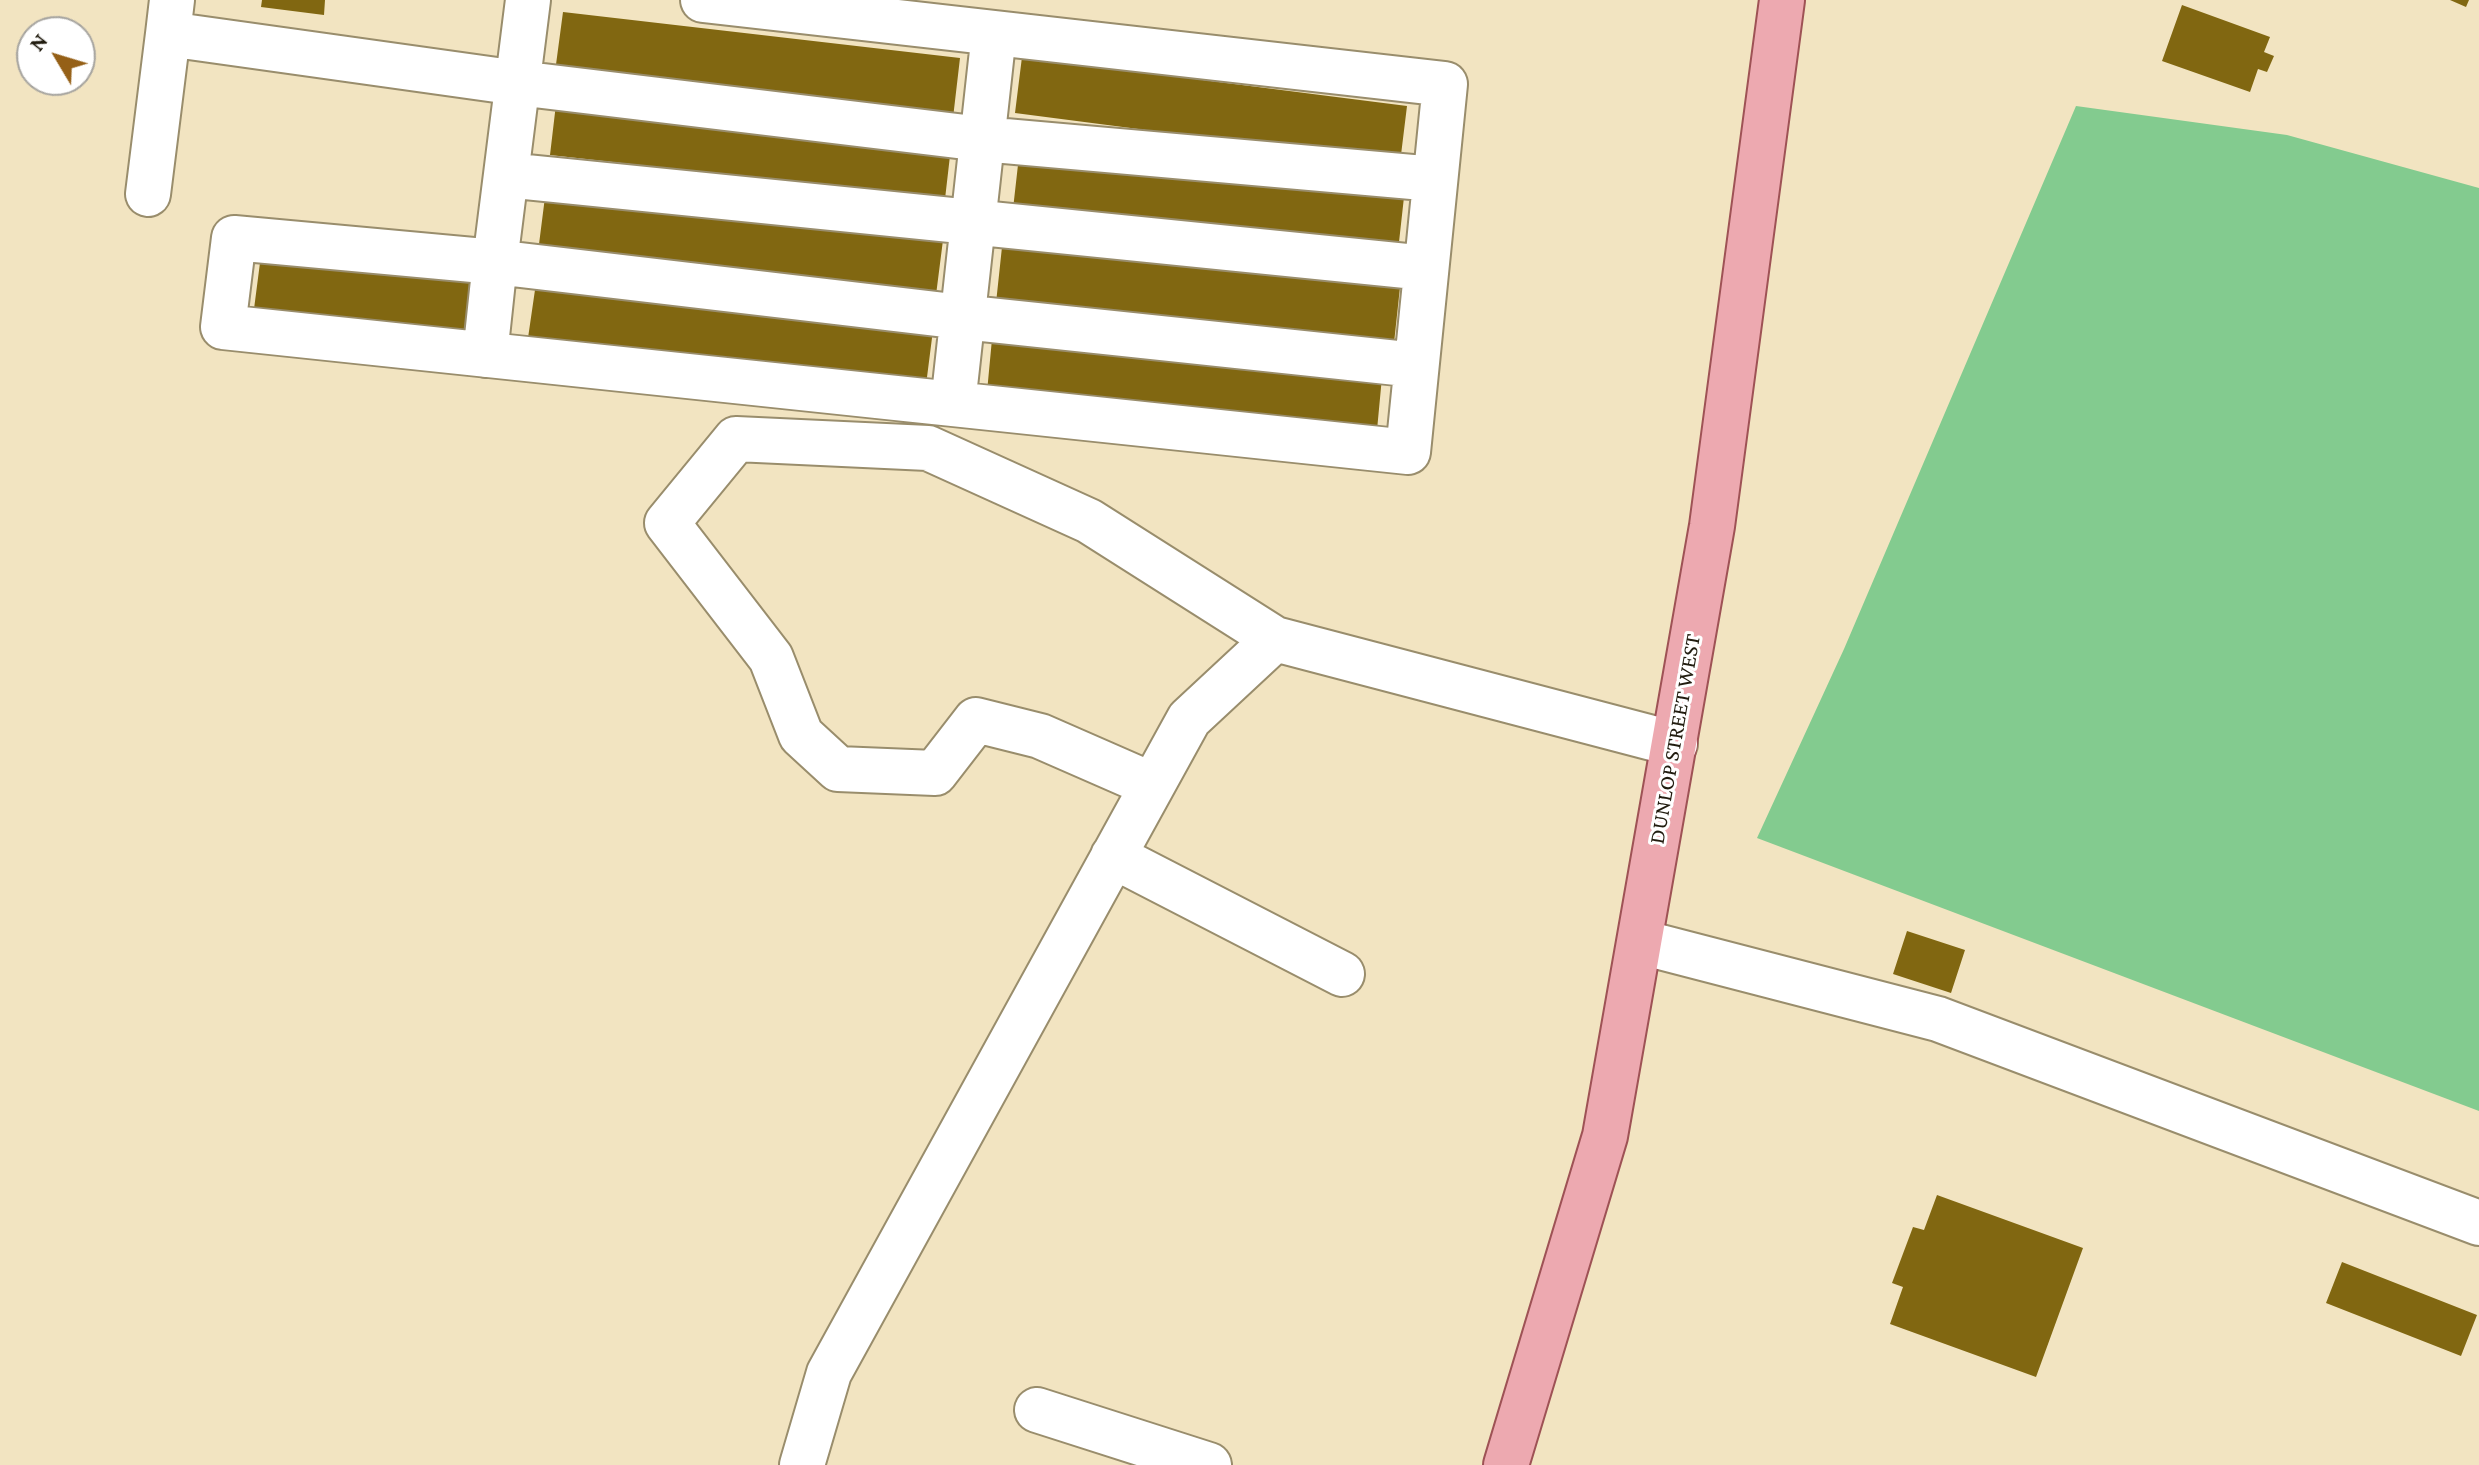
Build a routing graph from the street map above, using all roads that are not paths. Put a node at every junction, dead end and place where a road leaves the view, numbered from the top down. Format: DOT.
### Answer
graph roads {
  1 [pos="528,0"];
  2 [pos="703,0"];
  3 [pos="1782,0"];
  4 [pos="170,17"];
  5 [pos="994,33"];
  6 [pos="518,83"];
  7 [pos="982,139"];
  8 [pos="506,175"];
  9 [pos="1435,179"];
  10 [pos="148,194"];
  11 [pos="973,225"];
  12 [pos="495,262"];
  13 [pos="1426,268"];
  14 [pos="962,317"];
  15 [pos="485,355"];
  16 [pos="1416,365"];
  17 [pos="953,404"];
  18 [pos="1275,639"];
  19 [pos="1675,744"];
  20 [pos="1152,785"];
  21 [pos="1113,856"];
  22 [pos="1641,942"];
  23 [pos="1342,974"];
  24 [pos="2479,1223"];
  25 [pos="1037,1410"];
  26 [pos="802,1465"];
  27 [pos="1209,1465"];
  28 [pos="1506,1465"];
  1 -- 6 [label="lane"];
  2 -- 5 [label="lane"];
  3 -- 19 [label="main road, DUNLOP STREET WEST"];
  4 -- 6 [label="lane"];
  4 -- 10 [label="lane"];
  5 -- 7 [label="lane"];
  5 -- 9 [label="lane"];
  6 -- 7 [label="lane"];
  6 -- 8 [label="lane"];
  7 -- 9 [label="lane"];
  7 -- 11 [label="lane"];
  8 -- 11 [label="lane"];
  8 -- 12 [label="lane"];
  9 -- 13 [label="lane"];
  11 -- 13 [label="lane"];
  11 -- 14 [label="lane"];
  12 -- 14 [label="lane"];
  12 -- 15 [label="lane"];
  12 -- 15 [label="lane"];
  13 -- 16 [label="lane"];
  14 -- 16 [label="lane"];
  14 -- 17 [label="lane"];
  15 -- 17 [label="lane"];
  16 -- 17 [label="lane"];
  18 -- 19 [label="lane"];
  18 -- 20 [label="lane"];
  18 -- 20 [label="lane"];
  19 -- 22 [label="main road, DUNLOP STREET WEST"];
  20 -- 21 [label="lane"];
  21 -- 23 [label="lane"];
  21 -- 26 [label="lane"];
  22 -- 24 [label="lane"];
  22 -- 28 [label="main road, DUNLOP STREET WEST"];
  25 -- 27 [label="lane"];
}
